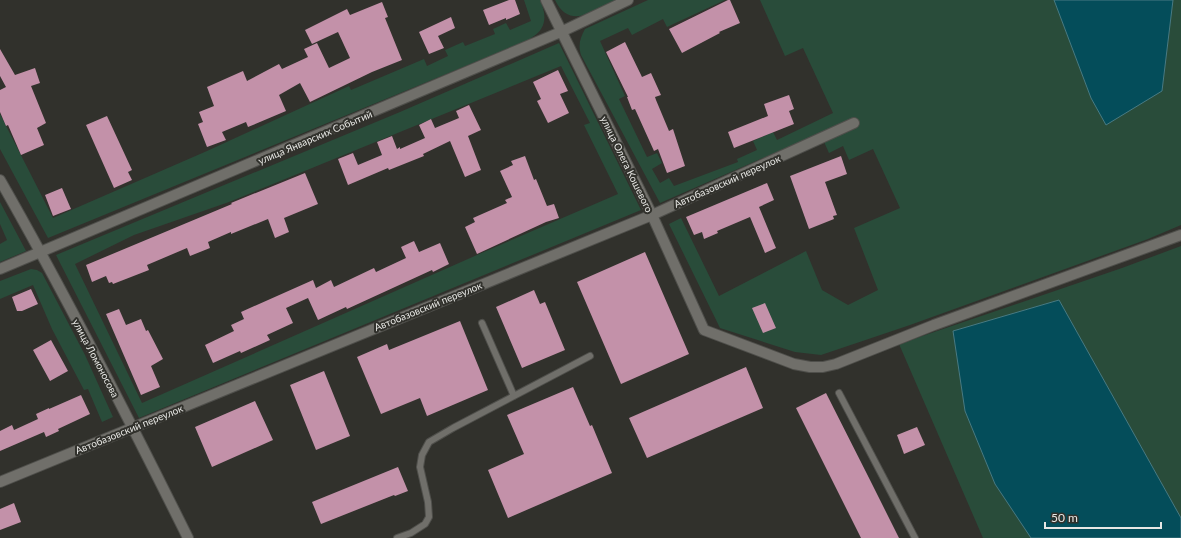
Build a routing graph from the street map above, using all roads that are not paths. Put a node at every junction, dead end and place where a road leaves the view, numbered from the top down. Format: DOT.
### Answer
graph roads {
  1 [pos="546,0"];
  2 [pos="628,0"];
  3 [pos="563,31"];
  4 [pos="854,123"];
  5 [pos="0,180"];
  6 [pos="652,215"];
  7 [pos="1181,235"];
  8 [pos="42,253"];
  9 [pos="0,269"];
  10 [pos="482,323"];
  11 [pos="590,356"];
  12 [pos="839,393"];
  13 [pos="514,396"];
  14 [pos="132,427"];
  15 [pos="0,482"];
  16 [pos="412,535"];
  17 [pos="188,538"];
  18 [pos="397,538"];
  19 [pos="915,538"];
  1 -- 3 [label="street, улица Олега Кошевого"];
  2 -- 3 [label="street, улица Январских Событий"];
  3 -- 6 [label="street, улица Олега Кошевого"];
  3 -- 8 [label="street, улица Январских Событий"];
  4 -- 6 [label="street, Автобазовский переулок"];
  5 -- 8 [label="street, улица Ломоносова"];
  6 -- 7 [label="street, улица Олега Кошевого"];
  6 -- 14 [label="street, Автобазовский переулок"];
  8 -- 9 [label="street, улица Январских Событий"];
  8 -- 14 [label="street, улица Ломоносова"];
  10 -- 13 [label="lane"];
  11 -- 13 [label="lane"];
  12 -- 19 [label="lane"];
  13 -- 16 [label="lane"];
  14 -- 15 [label="street, Автобазовский переулок"];
  14 -- 17 [label="street, улица Ломоносова"];
  16 -- 18 [label="lane"];
}
